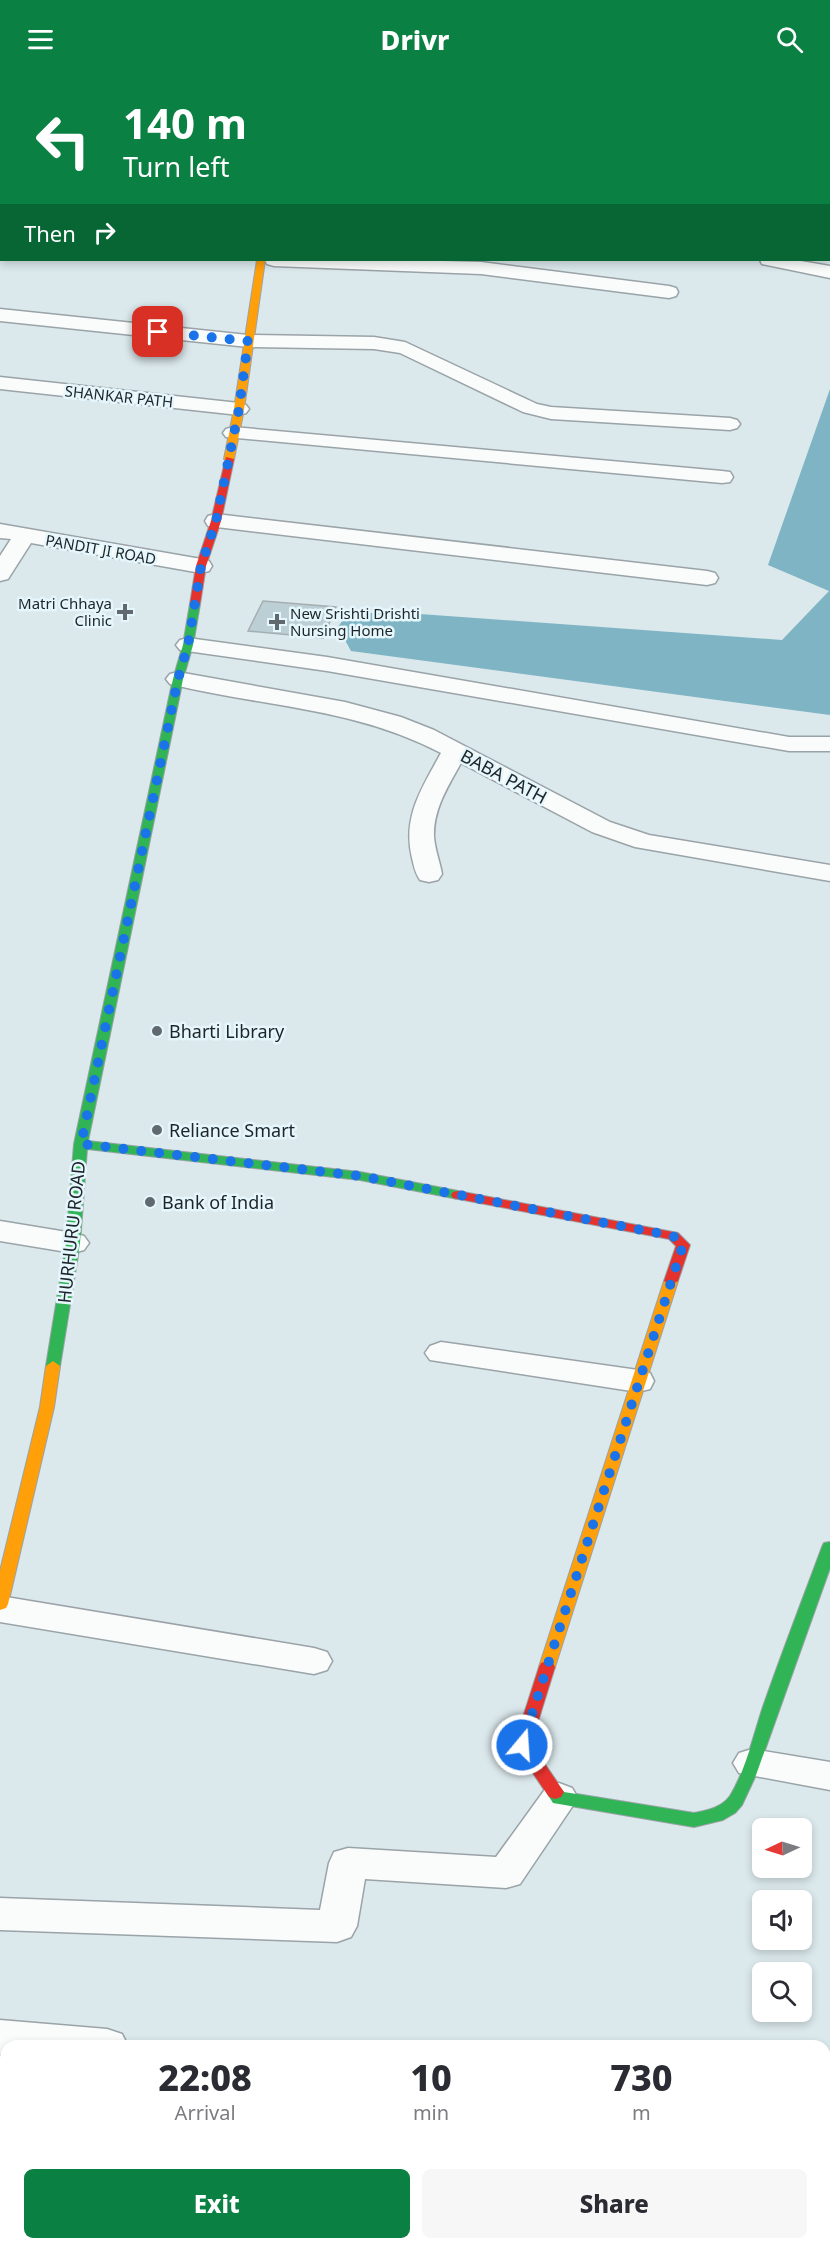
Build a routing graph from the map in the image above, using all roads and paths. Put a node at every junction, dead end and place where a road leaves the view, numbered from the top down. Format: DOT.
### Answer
graph roads {
  1 [pos="261,261"];
  2 [pos="300,261"];
  3 [pos="774,261"];
  4 [pos="830,272"];
  5 [pos="669,292"];
  6 [pos="0,315"];
  7 [pos="248,341"];
  8 [pos="0,383"];
  9 [pos="239,409"];
  10 [pos="730,424"];
  11 [pos="233,433"];
  12 [pos="722,477"];
  13 [pos="216,521"];
  14 [pos="0,531"];
  15 [pos="24,536"];
  16 [pos="201,566"];
  17 [pos="0,574"];
  18 [pos="707,578"];
  19 [pos="188,645"];
  20 [pos="178,679"];
  21 [pos="830,744"];
  22 [pos="455,751"];
  23 [pos="830,873"];
  24 [pos="429,874"];
  25 [pos="81,1144"];
  26 [pos="0,1232"];
  27 [pos="73,1243"];
  28 [pos="441,1353"];
  29 [pos="638,1381"];
  30 [pos="830,1547"];
  31 [pos="1,1600"];
  32 [pos="314,1661"];
  33 [pos="752,1763"];
  34 [pos="830,1776"];
  35 [pos="560,1798"];
  36 [pos="0,1914"];
  37 [pos="0,2037"];
  38 [pos="36,2040"];
  1 -- 7 [label="street, HURHURU ROAD"];
  2 -- 5 [label="street"];
  3 -- 4 [label="street"];
  6 -- 7 [label="street"];
  7 -- 9 [label="street, HURHURU ROAD"];
  7 -- 10 [label="street"];
  8 -- 9 [label="street, SHANKAR PATH"];
  9 -- 11 [label="street, HURHURU ROAD"];
  11 -- 12 [label="street"];
  11 -- 13 [label="street, HURHURU ROAD"];
  13 -- 16 [label="street, HURHURU ROAD"];
  13 -- 18 [label="street"];
  14 -- 15 [label="street, PANDIT JI ROAD"];
  15 -- 16 [label="street, PANDIT JI ROAD"];
  15 -- 17 [label="street"];
  16 -- 19 [label="street, HURHURU ROAD"];
  19 -- 20 [label="street, HURHURU ROAD"];
  19 -- 21 [label="street"];
  20 -- 22 [label="street, BABA PATH"];
  20 -- 25 [label="street, HURHURU ROAD"];
  22 -- 23 [label="street, BABA PATH"];
  22 -- 24 [label="street"];
  25 -- 27 [label="street, HURHURU ROAD"];
  25 -- 29 [label="street"];
  26 -- 27 [label="street"];
  27 -- 31 [label="street, HURHURU ROAD"];
  28 -- 29 [label="street"];
  29 -- 35 [label="street"];
  30 -- 33 [label="street"];
  31 -- 32 [label="street"];
  33 -- 34 [label="street"];
  33 -- 35 [label="street"];
  35 -- 36 [label="street"];
  37 -- 38 [label="street"];
}
